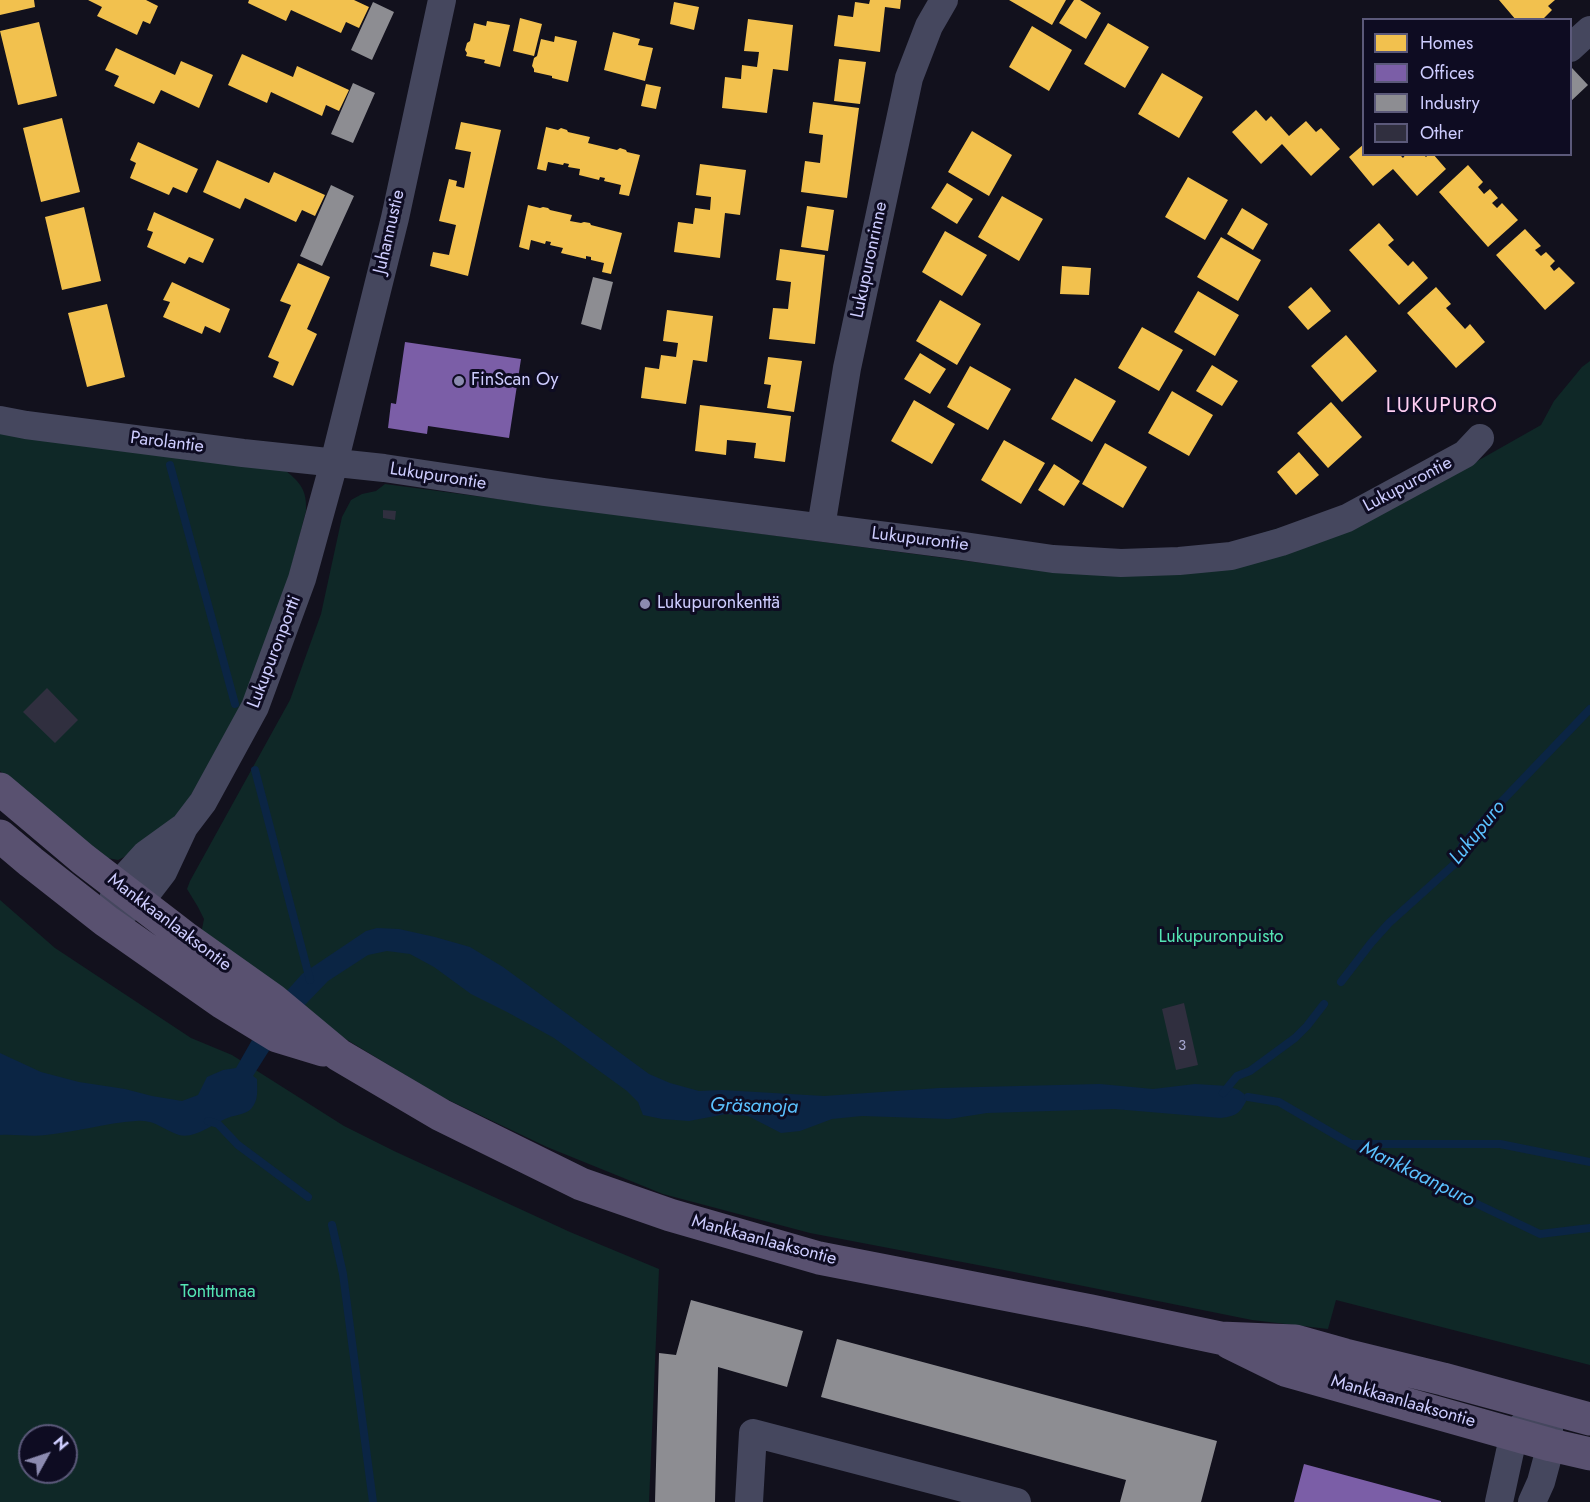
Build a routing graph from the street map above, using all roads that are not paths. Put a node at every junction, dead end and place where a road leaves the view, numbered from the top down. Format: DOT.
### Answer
graph roads {
  1 [pos="442,0"];
  2 [pos="944,0"];
  3 [pos="1590,30"];
  4 [pos="1572,46"];
  5 [pos="0,420"];
  6 [pos="1480,438"];
  7 [pos="334,463"];
  8 [pos="821,527"];
  9 [pos="0,789"];
  10 [pos="0,836"];
  11 [pos="129,893"];
  12 [pos="106,921"];
  13 [pos="339,1055"];
  14 [pos="1220,1338"];
  15 [pos="1545,1406"];
  16 [pos="1590,1419"];
  17 [pos="1514,1433"];
  18 [pos="1551,1445"];
  19 [pos="1590,1454"];
  20 [pos="749,1502"];
  21 [pos="1017,1502"];
  22 [pos="1499,1502"];
  23 [pos="1532,1502"];
  1 -- 7 [label="street, Juhannustie"];
  2 -- 8 [label="street, Lukupuronrinne"];
  3 -- 4 [label="street"];
  5 -- 7 [label="street, Parolantie"];
  6 -- 8 [label="street, Lukupurontie"];
  7 -- 8 [label="street, Lukupurontie"];
  7 -- 11 [label="street, Lukupuronportti"];
  9 -- 11 [label="main road, Mankkaanlaaksontie"];
  10 -- 12 [label="main road, Mankkaanlaaksontie"];
  11 -- 12 [label="street, Lukupuronportti"];
  11 -- 13 [label="main road, Mankkaanlaaksontie"];
  12 -- 13 [label="main road, Mankkaanlaaksontie"];
  13 -- 14 [label="main road, Mankkaanlaaksontie"];
  14 -- 15 [label="main road, Mankkaanlaaksontie"];
  14 -- 17 [label="main road, Mankkaanlaaksontie"];
  15 -- 16 [label="main road, Mankkaanlaaksontie"];
  15 -- 17 [label="street"];
  15 -- 18 [label="street"];
  17 -- 18 [label="main road, Mankkaanlaaksontie"];
  17 -- 22 [label="street"];
  18 -- 19 [label="main road, Mankkaanlaaksontie"];
  18 -- 23 [label="street"];
  20 -- 21 [label="street"];
}
